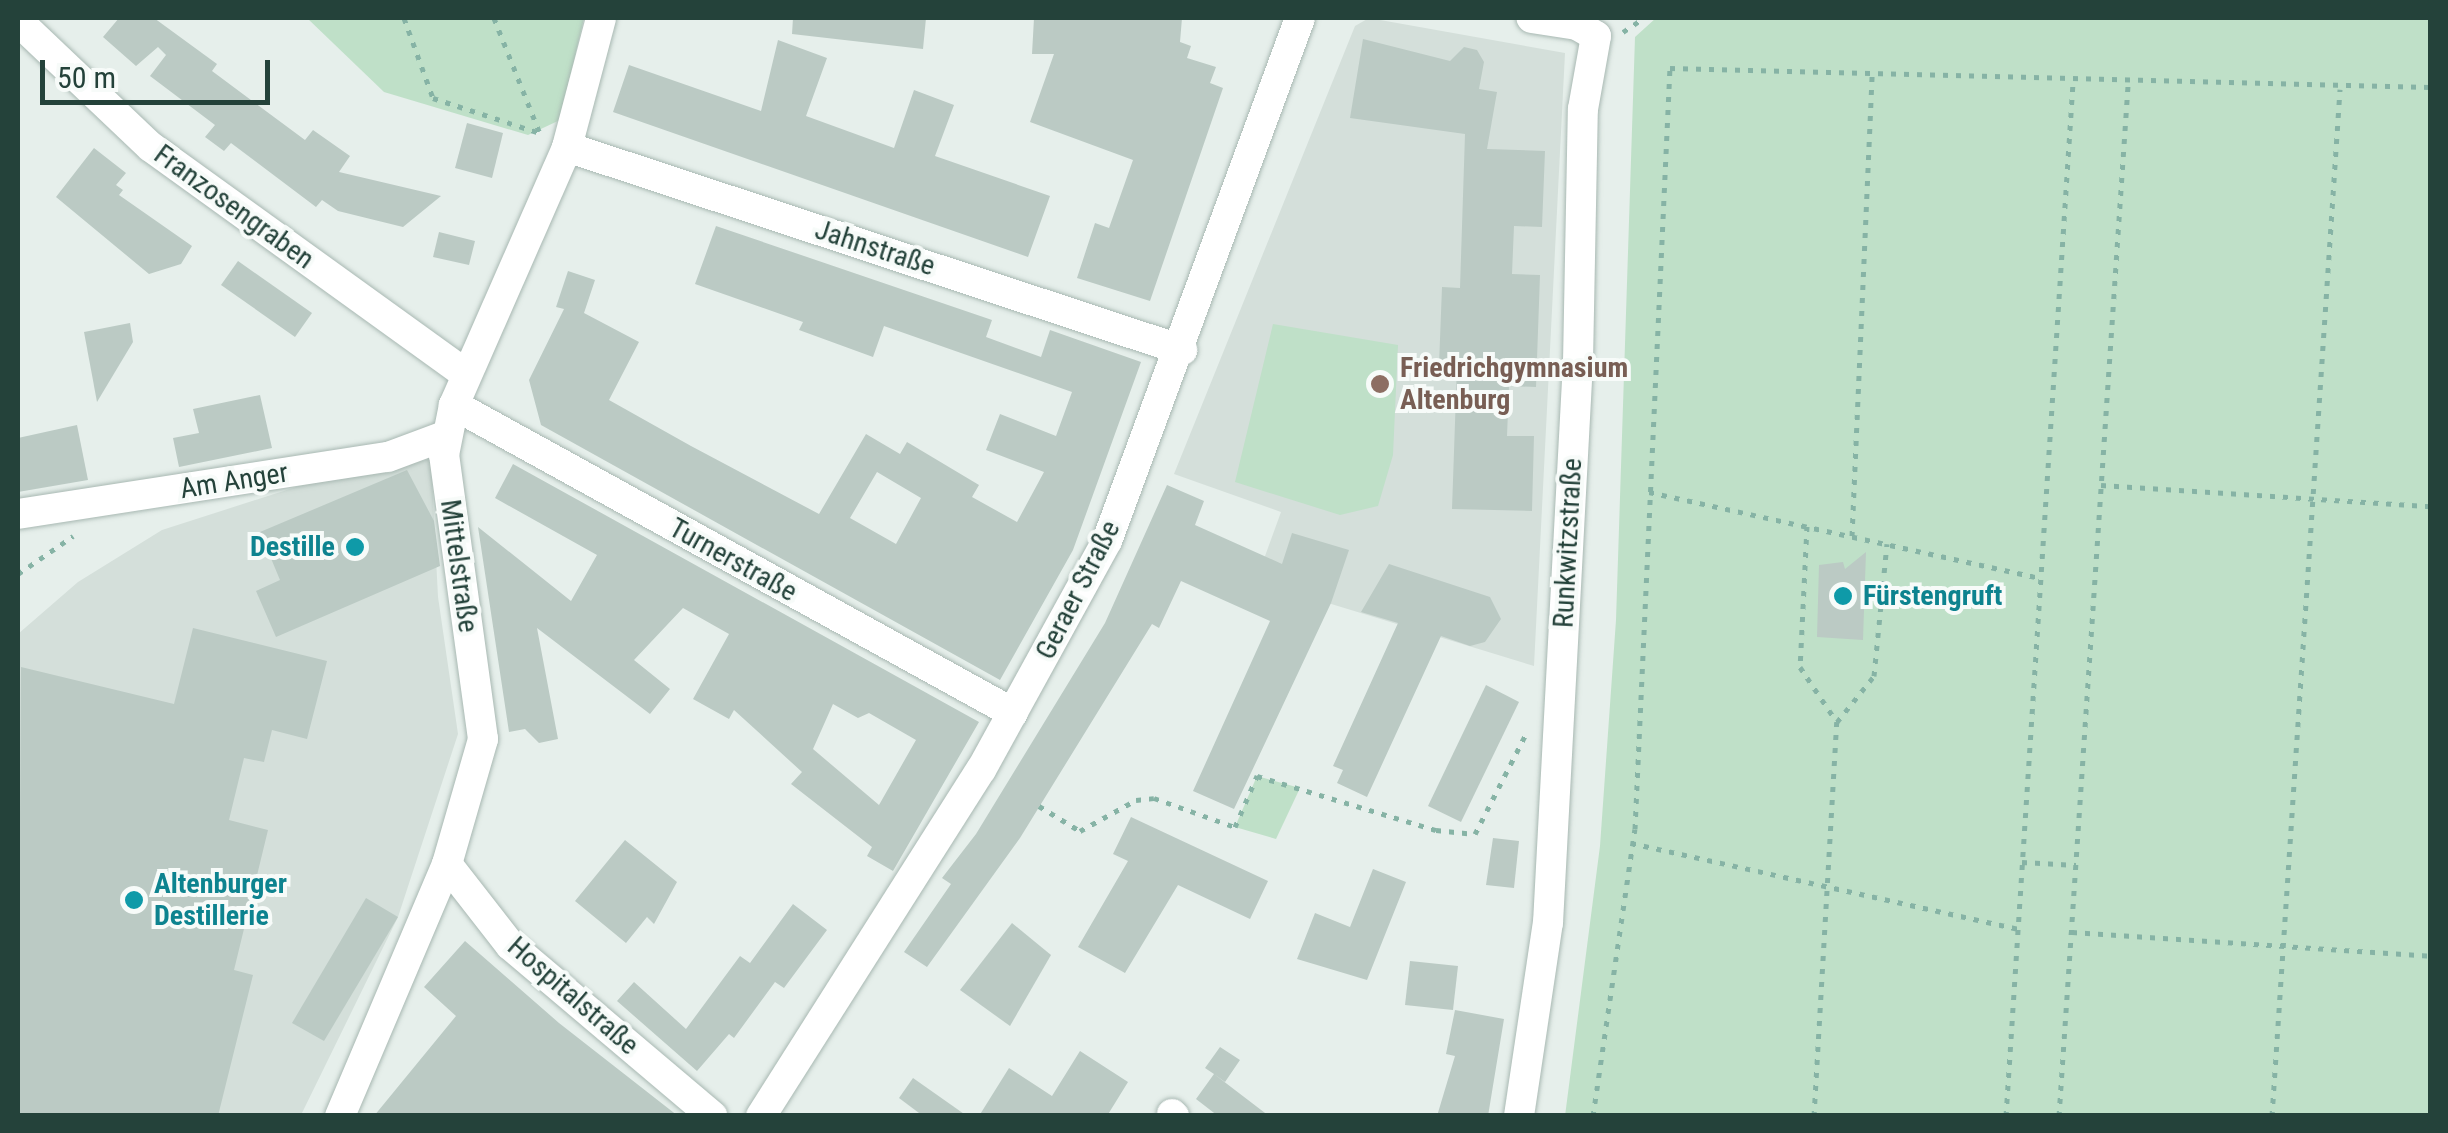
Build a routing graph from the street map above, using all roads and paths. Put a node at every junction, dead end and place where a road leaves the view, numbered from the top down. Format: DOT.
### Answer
graph roads {
  1 [pos="404,18"];
  2 [pos="494,18"];
  3 [pos="601,18"];
  4 [pos="1300,18"];
  5 [pos="1532,18"];
  6 [pos="18,21"];
  7 [pos="1872,74"];
  8 [pos="2073,82"];
  9 [pos="2128,84"];
  10 [pos="2340,88"];
  11 [pos="2430,88"];
  12 [pos="540,134"];
  13 [pos="567,147"];
  14 [pos="1182,350"];
  15 [pos="466,374"];
  16 [pos="454,405"];
  17 [pos="447,436"];
  18 [pos="2101,485"];
  19 [pos="1649,492"];
  20 [pos="2313,499"];
  21 [pos="2430,506"];
  22 [pos="18,514"];
  23 [pos="1807,526"];
  24 [pos="1852,536"];
  25 [pos="1887,544"];
  26 [pos="2041,578"];
  27 [pos="1013,714"];
  28 [pos="1535,715"];
  29 [pos="1837,722"];
  30 [pos="1039,806"];
  31 [pos="1631,843"];
  32 [pos="2022,862"];
  33 [pos="447,864"];
  34 [pos="2076,865"];
  35 [pos="1830,887"];
  36 [pos="2018,929"];
  37 [pos="2072,932"];
  38 [pos="2283,946"];
  39 [pos="2430,956"];
  40 [pos="340,1116"];
  41 [pos="712,1116"];
  42 [pos="760,1116"];
  43 [pos="1519,1116"];
  44 [pos="1592,1116"];
  45 [pos="1814,1116"];
  46 [pos="2006,1116"];
  47 [pos="2060,1116"];
  48 [pos="2272,1116"];
  1 -- 12 [label="path"];
  2 -- 12 [label="path"];
  3 -- 13 [label="street, Mittelstraße"];
  4 -- 14 [label="street, Geraer Straße"];
  5 -- 43 [label="street, Runkwitzstraße"];
  6 -- 15 [label="street, Franzosengraben"];
  7 -- 8 [label="path"];
  7 -- 19 [label="path"];
  7 -- 24 [label="path"];
  8 -- 9 [label="path"];
  8 -- 26 [label="path"];
  9 -- 10 [label="path"];
  9 -- 18 [label="path"];
  10 -- 11 [label="path"];
  10 -- 20 [label="path"];
  12 -- 13 [label="path"];
  13 -- 14 [label="street, Jahnstraße"];
  13 -- 15 [label="street, Mittelstraße"];
  14 -- 27 [label="street, Geraer Straße"];
  15 -- 16 [label="street, Mittelstraße"];
  16 -- 17 [label="street, Mittelstraße"];
  16 -- 27 [label="street, Turnerstraße"];
  17 -- 22 [label="street, Am Anger"];
  17 -- 33 [label="street, Mittelstraße"];
  18 -- 20 [label="path"];
  18 -- 34 [label="path"];
  19 -- 23 [label="path"];
  19 -- 31 [label="path"];
  20 -- 21 [label="path"];
  20 -- 38 [label="path"];
  23 -- 24 [label="path"];
  23 -- 29 [label="path"];
  24 -- 25 [label="path"];
  25 -- 26 [label="path"];
  25 -- 29 [label="path"];
  26 -- 32 [label="path"];
  27 -- 42 [label="street, Geraer Straße"];
  28 -- 30 [label="path"];
  29 -- 35 [label="path"];
  31 -- 35 [label="path"];
  31 -- 44 [label="path"];
  32 -- 34 [label="path"];
  32 -- 36 [label="path"];
  33 -- 40 [label="street, Mittelstraße"];
  33 -- 41 [label="street, Hospitalstraße"];
  34 -- 37 [label="path"];
  35 -- 36 [label="path"];
  35 -- 45 [label="path"];
  36 -- 46 [label="path"];
  37 -- 38 [label="path"];
  37 -- 47 [label="path"];
  38 -- 39 [label="path"];
  38 -- 48 [label="path"];
}
